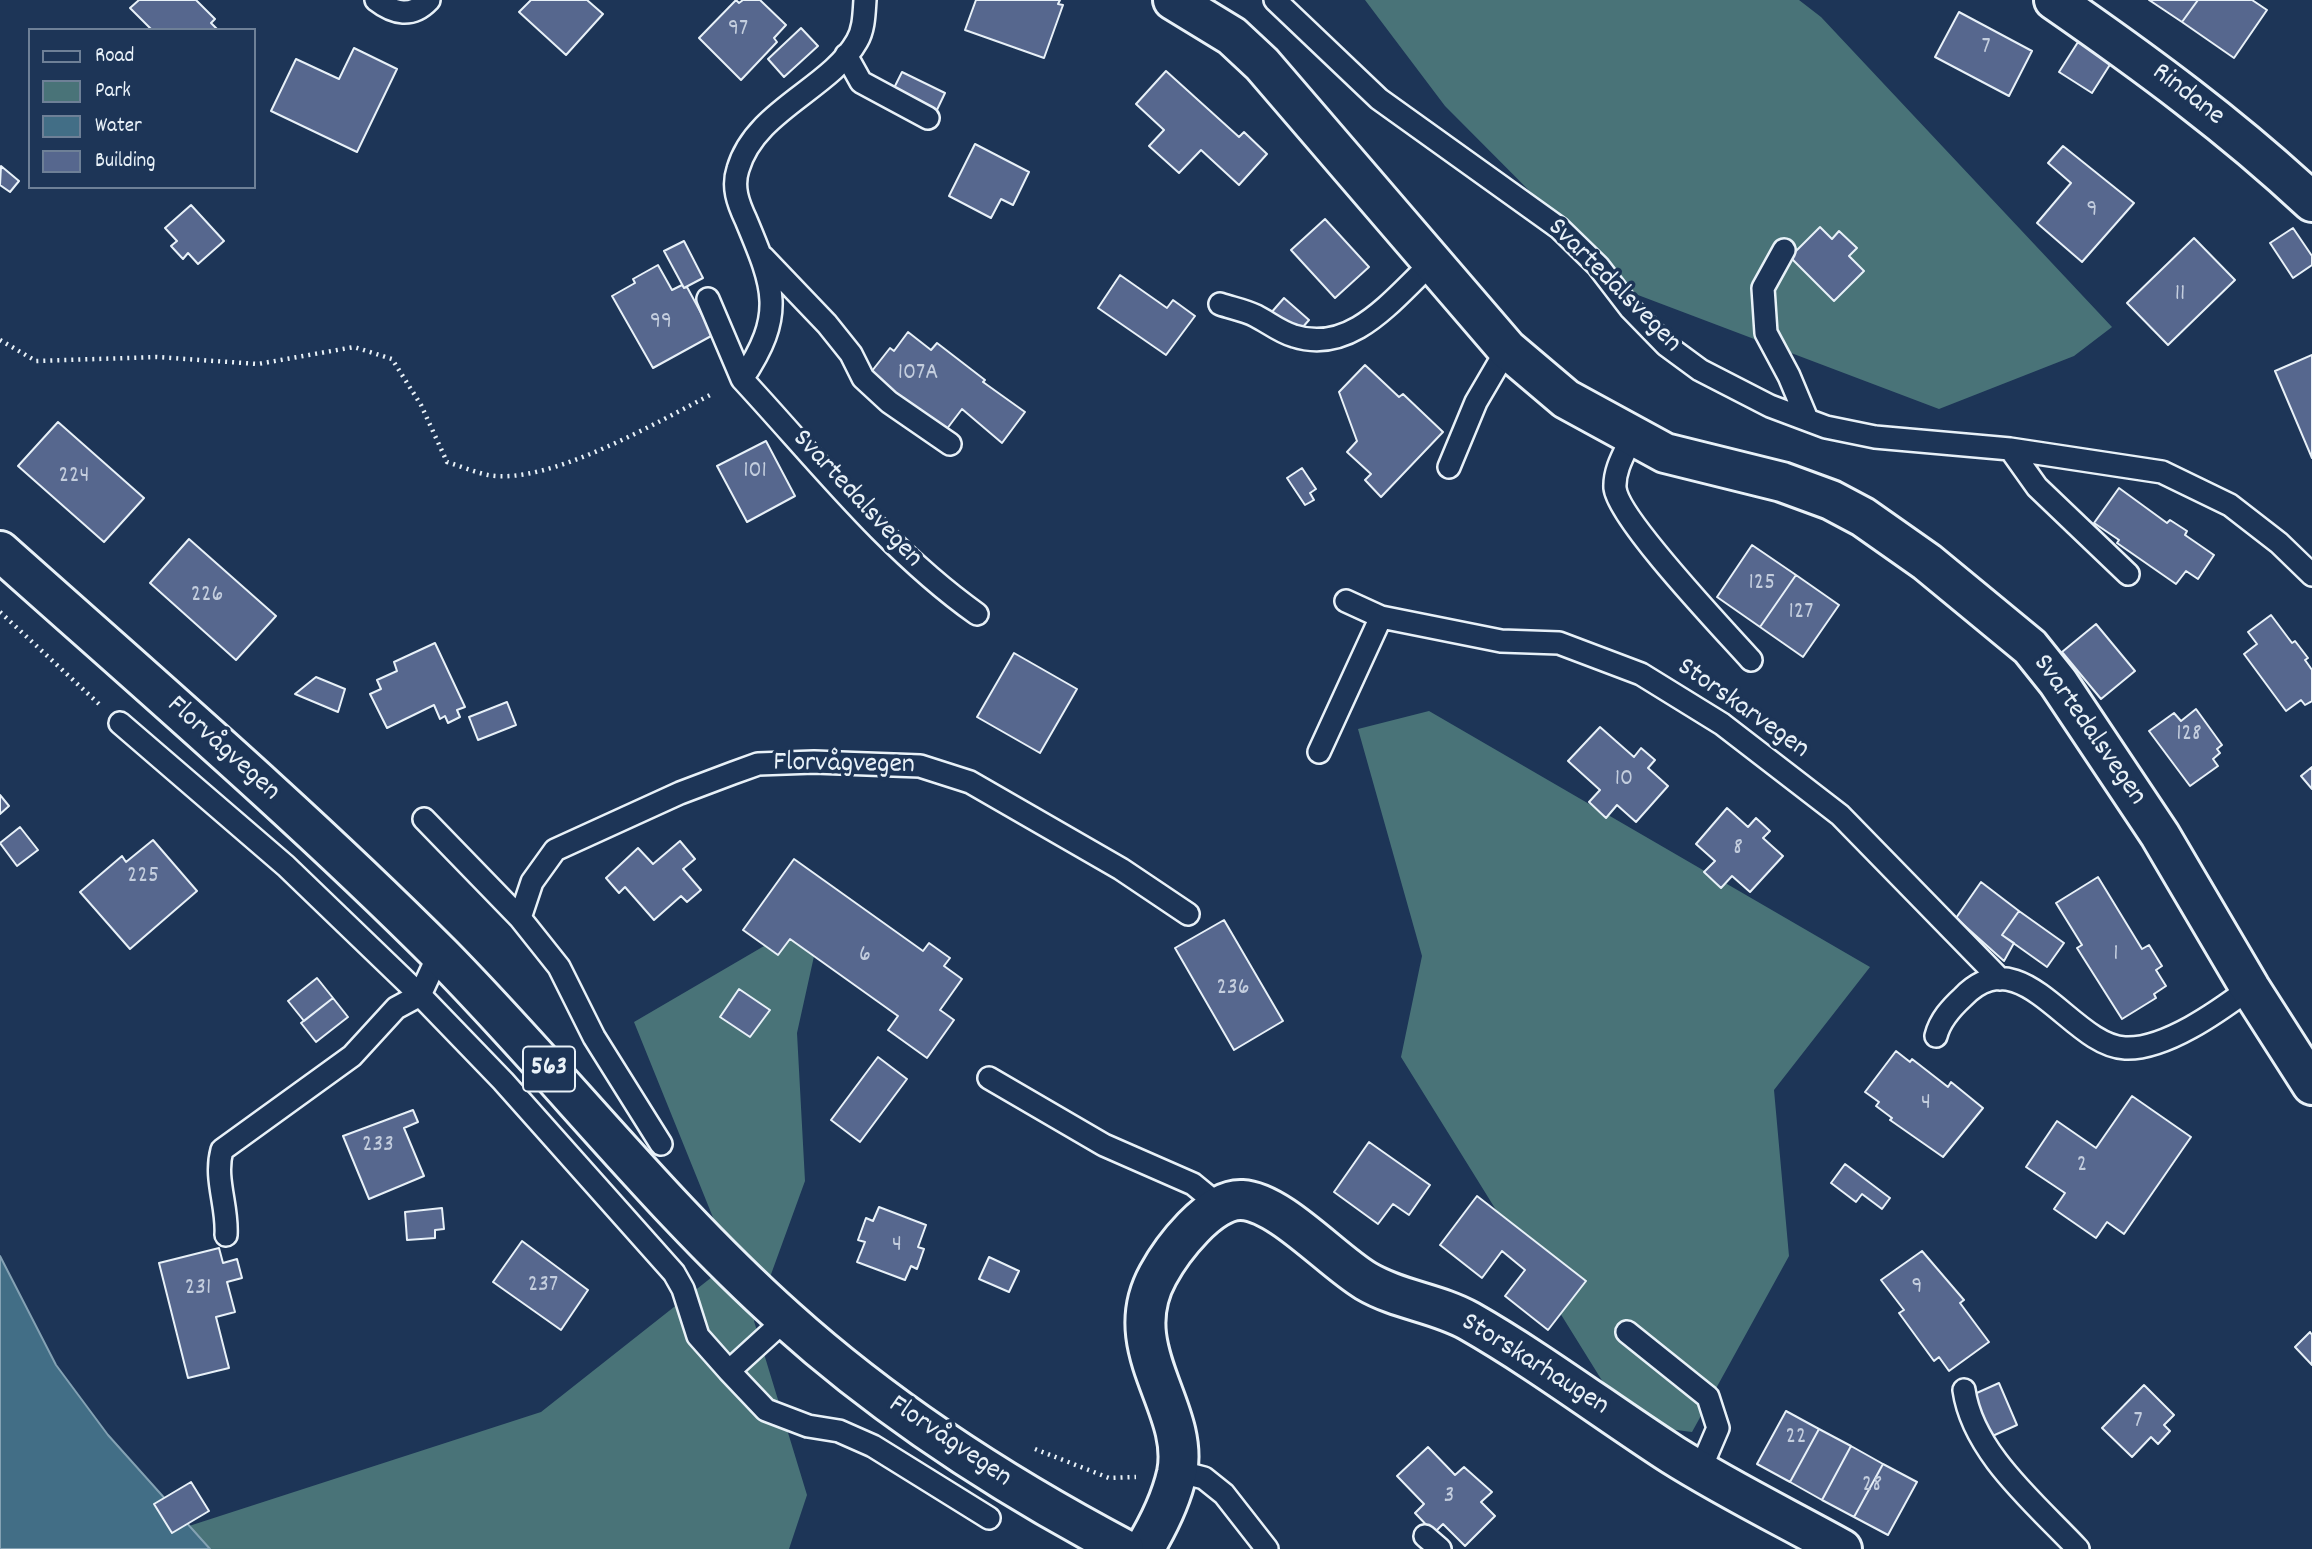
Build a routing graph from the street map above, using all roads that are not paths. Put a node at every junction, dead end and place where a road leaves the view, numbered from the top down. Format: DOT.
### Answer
graph roads {
  1 [pos="376,0"];
  2 [pos="429,0"];
  3 [pos="865,0"];
  4 [pos="1173,0"];
  5 [pos="1275,0"];
  6 [pos="2054,0"];
  7 [pos="846,55"];
  8 [pos="928,118"];
  9 [pos="2312,202"];
  10 [pos="1784,250"];
  11 [pos="760,252"];
  12 [pos="1433,262"];
  13 [pos="708,299"];
  14 [pos="1220,304"];
  15 [pos="1507,349"];
  16 [pos="743,379"];
  17 [pos="1807,419"];
  18 [pos="1632,438"];
  19 [pos="950,444"];
  20 [pos="2010,449"];
  21 [pos="1449,467"];
  22 [pos="0,551"];
  23 [pos="2128,574"];
  24 [pos="2312,575"];
  25 [pos="1346,601"];
  26 [pos="977,614"];
  27 [pos="1381,617"];
  28 [pos="1751,660"];
  29 [pos="120,723"];
  30 [pos="1319,752"];
  31 [pos="424,820"];
  32 [pos="1188,914"];
  33 [pos="520,918"];
  34 [pos="439,954"];
  35 [pos="2000,979"];
  36 [pos="2250,988"];
  37 [pos="420,995"];
  38 [pos="1936,1036"];
  39 [pos="989,1078"];
  40 [pos="2312,1085"];
  41 [pos="661,1144"];
  42 [pos="1222,1207"];
  43 [pos="226,1236"];
  44 [pos="786,1319"];
  45 [pos="1627,1332"];
  46 [pos="729,1371"];
  47 [pos="1964,1390"];
  48 [pos="1700,1470"];
  49 [pos="1177,1471"];
  50 [pos="989,1518"];
  51 [pos="1124,1549"];
  52 [pos="1144,1549"];
  53 [pos="1267,1549"];
  54 [pos="1842,1549"];
  55 [pos="2078,1549"];
  1 -- 2 [label="lane"];
  3 -- 7 [label="lane"];
  4 -- 12 [label="street, Svartedalsvegen"];
  5 -- 17 [label="lane, Svartedalsvegen"];
  6 -- 9 [label="street, Rindane"];
  7 -- 8 [label="lane"];
  7 -- 11 [label="lane"];
  10 -- 17 [label="lane"];
  11 -- 16 [label="lane"];
  11 -- 19 [label="lane"];
  12 -- 14 [label="lane"];
  12 -- 15 [label="street, Svartedalsvegen"];
  13 -- 16 [label="lane, Svartedalsvegen"];
  15 -- 18 [label="street, Svartedalsvegen"];
  15 -- 21 [label="lane"];
  16 -- 26 [label="lane, Svartedalsvegen"];
  17 -- 20 [label="lane, Svartedalsvegen"];
  18 -- 28 [label="lane"];
  18 -- 36 [label="street, Svartedalsvegen"];
  20 -- 23 [label="lane"];
  20 -- 24 [label="lane, Svartedalsvegen"];
  22 -- 34 [label="street, Florvågvegen / 563"];
  25 -- 27 [label="lane, Storskarvegen"];
  27 -- 30 [label="lane"];
  27 -- 35 [label="lane, Storskarvegen"];
  29 -- 37 [label="lane, Florvågvegen"];
  31 -- 33 [label="lane"];
  32 -- 33 [label="lane, Florvågvegen"];
  33 -- 41 [label="lane"];
  34 -- 37 [label="lane"];
  34 -- 44 [label="street, Florvågvegen / 563"];
  35 -- 36 [label="lane, Storskarvegen"];
  35 -- 38 [label="lane"];
  36 -- 40 [label="street, Svartedalsvegen"];
  37 -- 43 [label="lane"];
  37 -- 46 [label="lane, Florvågvegen"];
  39 -- 42 [label="lane"];
  42 -- 48 [label="street, Storskarhaugen"];
  42 -- 49 [label="street, Storskarhaugen"];
  44 -- 46 [label="lane"];
  44 -- 51 [label="street, Florvågvegen / 563"];
  45 -- 48 [label="lane"];
  46 -- 50 [label="lane, Florvågvegen"];
  47 -- 55 [label="lane"];
  48 -- 54 [label="street, Storskarhaugen"];
  49 -- 52 [label="street, Storskarhaugen"];
  49 -- 53 [label="lane"];
}
